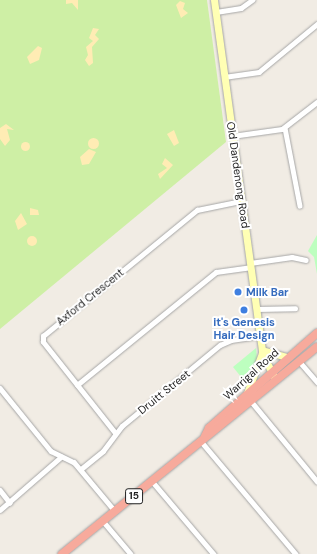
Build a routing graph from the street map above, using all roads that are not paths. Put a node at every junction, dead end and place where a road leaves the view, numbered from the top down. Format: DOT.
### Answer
graph roads {
  1 [pos="214,0"];
  2 [pos="252,0"];
  3 [pos="216,12"];
  4 [pos="317,24"];
  5 [pos="224,77"];
  6 [pos="317,102"];
  7 [pos="285,128"];
  8 [pos="232,136"];
  9 [pos="241,201"];
  10 [pos="300,206"];
  11 [pos="306,260"];
  12 [pos="250,265"];
  13 [pos="295,308"];
  14 [pos="256,309"];
  15 [pos="317,333"];
  16 [pos="260,336"];
  17 [pos="317,347"];
  18 [pos="262,351"];
  19 [pos="287,357"];
  20 [pos="299,361"];
  21 [pos="270,372"];
  22 [pos="276,380"];
  23 [pos="317,382"];
  24 [pos="77,385"];
  25 [pos="0,388"];
  26 [pos="247,393"];
  27 [pos="251,401"];
  28 [pos="115,432"];
  29 [pos="202,438"];
  30 [pos="61,457"];
  31 [pos="81,469"];
  32 [pos="152,481"];
  33 [pos="317,481"];
  34 [pos="0,490"];
  35 [pos="10,503"];
  36 [pos="0,510"];
  37 [pos="114,511"];
  38 [pos="103,521"];
  39 [pos="62,554"];
  40 [pos="131,554"];
  41 [pos="214,554"];
  42 [pos="296,554"];
  1 -- 3 [label="main road, Old Dandenong Road"];
  2 -- 3 [label="street"];
  3 -- 5 [label="main road, Old Dandenong Road"];
  4 -- 5 [label="street"];
  5 -- 8 [label="main road, Old Dandenong Road"];
  6 -- 7 [label="street"];
  7 -- 8 [label="street"];
  7 -- 10 [label="street"];
  8 -- 9 [label="main road, Old Dandenong Road"];
  9 -- 12 [label="main road, Old Dandenong Road"];
  9 -- 24 [label="street, Axford Crescent"];
  11 -- 12 [label="street"];
  12 -- 14 [label="main road, Old Dandenong Road"];
  12 -- 24 [label="street"];
  13 -- 14 [label="street"];
  14 -- 16 [label="main road, Old Dandenong Road"];
  15 -- 19 [label="highway, Warrigal Road / 15"];
  16 -- 18 [label="main road, Old Dandenong Road"];
  16 -- 28 [label="street, Druitt Street"];
  17 -- 20 [label="highway, Warrigal Road / 15"];
  18 -- 19 [label="main road"];
  18 -- 21 [label="main road, Old Dandenong Road"];
  18 -- 26 [label="main road"];
  19 -- 21 [label="highway, Warrigal Road / 15"];
  20 -- 22 [label="highway, Warrigal Road / 15"];
  20 -- 23 [label="street"];
  21 -- 22 [label="main road, Old Dandenong Road"];
  21 -- 26 [label="highway, Warrigal Road / 15"];
  22 -- 27 [label="highway, Warrigal Road / 15"];
  24 -- 28 [label="street, Axford Crescent"];
  25 -- 30 [label="street"];
  26 -- 29 [label="highway, Warrigal Road / 15"];
  27 -- 29 [label="highway, Warrigal Road / 15"];
  27 -- 33 [label="street"];
  28 -- 31 [label="street, Druitt Street"];
  29 -- 32 [label="highway, Warrigal Road / 15"];
  29 -- 42 [label="street"];
  30 -- 31 [label="street"];
  30 -- 35 [label="street"];
  31 -- 37 [label="street"];
  32 -- 37 [label="highway, Warrigal Road / 15"];
  32 -- 41 [label="street"];
  34 -- 35 [label="street"];
  35 -- 36 [label="street"];
  37 -- 38 [label="highway, Warrigal Road / 15"];
  38 -- 39 [label="highway, Warrigal Road / 15"];
  38 -- 40 [label="street"];
}
